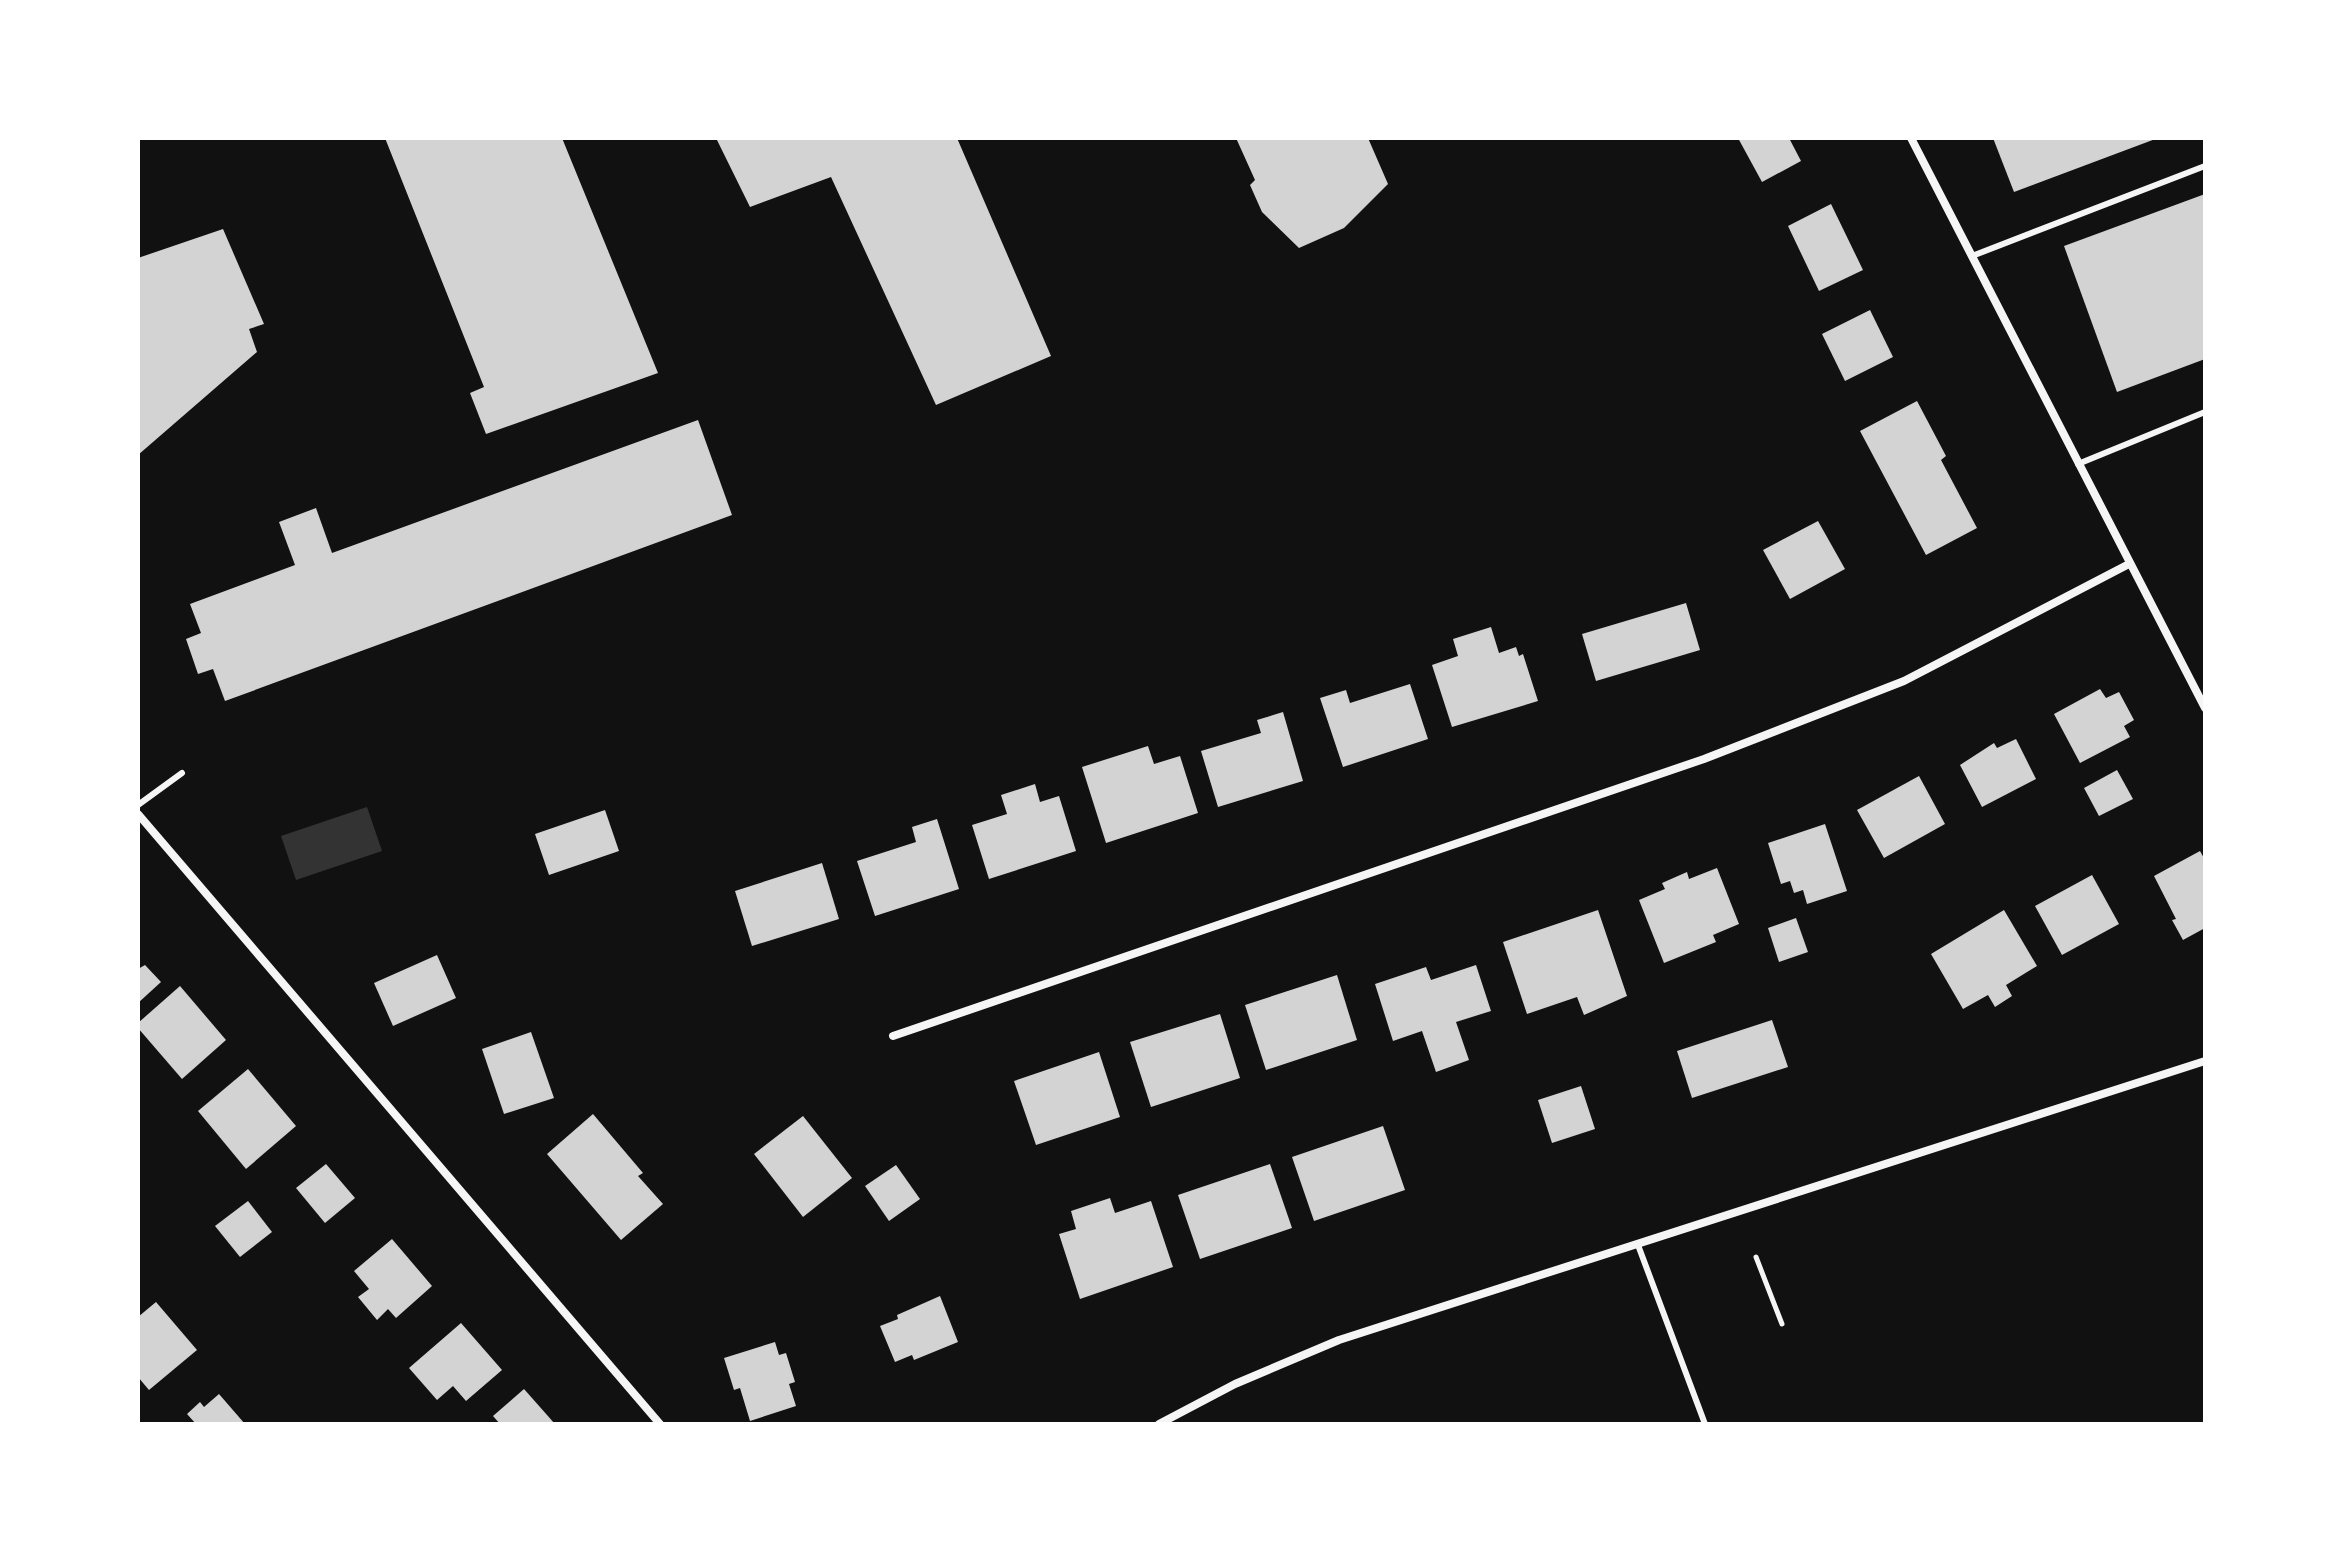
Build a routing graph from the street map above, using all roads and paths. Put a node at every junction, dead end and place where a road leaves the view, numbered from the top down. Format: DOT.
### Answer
graph roads {
  1 [pos="1911,138"];
  2 [pos="2205,166"];
  3 [pos="1972,256"];
  4 [pos="2205,412"];
  5 [pos="2078,464"];
  6 [pos="2129,564"];
  7 [pos="2205,708"];
  8 [pos="182,773"];
  9 [pos="138,805"];
  10 [pos="138,814"];
  11 [pos="893,1036"];
  12 [pos="2205,1061"];
  13 [pos="1638,1245"];
  14 [pos="1756,1257"];
  15 [pos="1782,1324"];
  16 [pos="660,1424"];
  17 [pos="1159,1424"];
  18 [pos="1705,1424"];
  1 -- 3 [label="street"];
  2 -- 3 [label="lane"];
  3 -- 5 [label="street"];
  4 -- 5 [label="lane"];
  5 -- 6 [label="street"];
  6 -- 7 [label="street"];
  6 -- 11 [label="street"];
  8 -- 9 [label="lane"];
  10 -- 16 [label="street"];
  12 -- 13 [label="street"];
  13 -- 17 [label="street"];
  13 -- 18 [label="lane"];
  14 -- 15 [label="path"];
}
